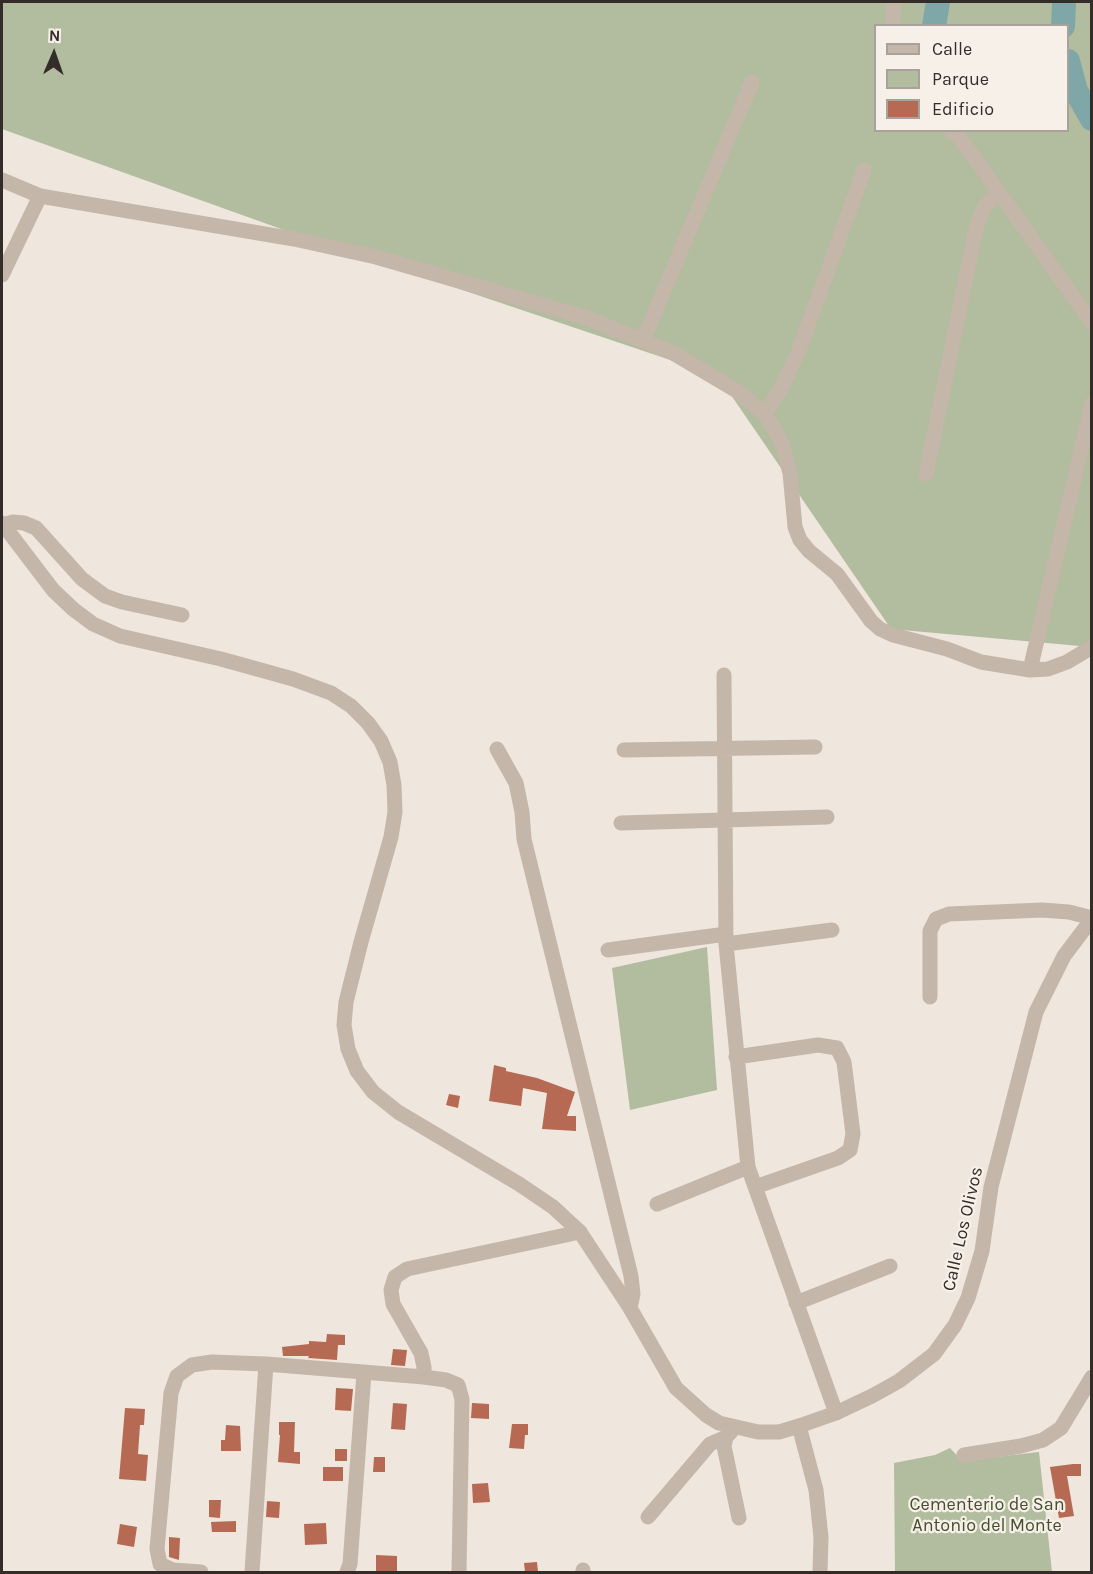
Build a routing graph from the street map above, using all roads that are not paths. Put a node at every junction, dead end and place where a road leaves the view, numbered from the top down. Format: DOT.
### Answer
graph roads {
  1 [pos="894,2"];
  2 [pos="892,24"];
  3 [pos="752,82"];
  4 [pos="953,132"];
  5 [pos="864,170"];
  6 [pos="2,180"];
  7 [pos="998,193"];
  8 [pos="40,196"];
  9 [pos="2,275"];
  10 [pos="1092,323"];
  11 [pos="643,340"];
  12 [pos="1092,403"];
  13 [pos="765,414"];
  14 [pos="926,474"];
  15 [pos="2,524"];
  16 [pos="182,615"];
  17 [pos="1092,647"];
  18 [pos="1030,670"];
  19 [pos="724,675"];
  20 [pos="815,747"];
  21 [pos="724,748"];
  22 [pos="497,749"];
  23 [pos="624,750"];
  24 [pos="827,817"];
  25 [pos="725,821"];
  26 [pos="621,823"];
  27 [pos="1092,919"];
  28 [pos="832,930"];
  29 [pos="726,939"];
  30 [pos="608,950"];
  31 [pos="930,997"];
  32 [pos="736,1057"];
  33 [pos="748,1167"];
  34 [pos="755,1187"];
  35 [pos="657,1204"];
  36 [pos="580,1232"];
  37 [pos="890,1266"];
  38 [pos="796,1303"];
  39 [pos="630,1308"];
  40 [pos="266,1364"];
  41 [pos="364,1373"];
  42 [pos="424,1377"];
  43 [pos="1092,1377"];
  44 [pos="837,1413"];
  45 [pos="799,1426"];
  46 [pos="731,1432"];
  47 [pos="964,1455"];
  48 [pos="648,1517"];
  49 [pos="739,1518"];
  50 [pos="201,1572"];
  51 [pos="252,1572"];
  52 [pos="347,1572"];
  53 [pos="459,1572"];
  54 [pos="820,1572"];
  1 -- 2 [label="street"];
  3 -- 11 [label="street"];
  4 -- 7 [label="street"];
  5 -- 13 [label="street"];
  6 -- 8 [label="street"];
  7 -- 10 [label="street"];
  7 -- 14 [label="street"];
  8 -- 9 [label="street"];
  8 -- 11 [label="street"];
  11 -- 13 [label="street"];
  12 -- 18 [label="street"];
  13 -- 18 [label="street"];
  15 -- 16 [label="street"];
  15 -- 36 [label="street, Calle Los Olivos"];
  17 -- 18 [label="street"];
  19 -- 21 [label="street"];
  20 -- 21 [label="street"];
  21 -- 23 [label="street"];
  21 -- 25 [label="street"];
  22 -- 39 [label="street"];
  24 -- 25 [label="street"];
  25 -- 26 [label="street"];
  25 -- 29 [label="street"];
  27 -- 31 [label="street"];
  27 -- 44 [label="street, Calle Los Olivos"];
  28 -- 29 [label="street"];
  29 -- 30 [label="street"];
  29 -- 32 [label="street"];
  32 -- 33 [label="street"];
  32 -- 34 [label="street"];
  33 -- 34 [label="street"];
  33 -- 35 [label="street"];
  34 -- 38 [label="street"];
  36 -- 39 [label="street, Calle Los Olivos"];
  36 -- 42 [label="street"];
  37 -- 38 [label="street"];
  38 -- 44 [label="street"];
  39 -- 46 [label="street, Calle Los Olivos"];
  40 -- 41 [label="street"];
  40 -- 50 [label="street"];
  40 -- 51 [label="street"];
  41 -- 42 [label="street"];
  41 -- 52 [label="street"];
  42 -- 53 [label="street"];
  43 -- 47 [label="street"];
  44 -- 45 [label="street, Calle Los Olivos"];
  45 -- 46 [label="street, Calle Los Olivos"];
  45 -- 54 [label="street"];
  46 -- 48 [label="street"];
  46 -- 49 [label="street"];
}
